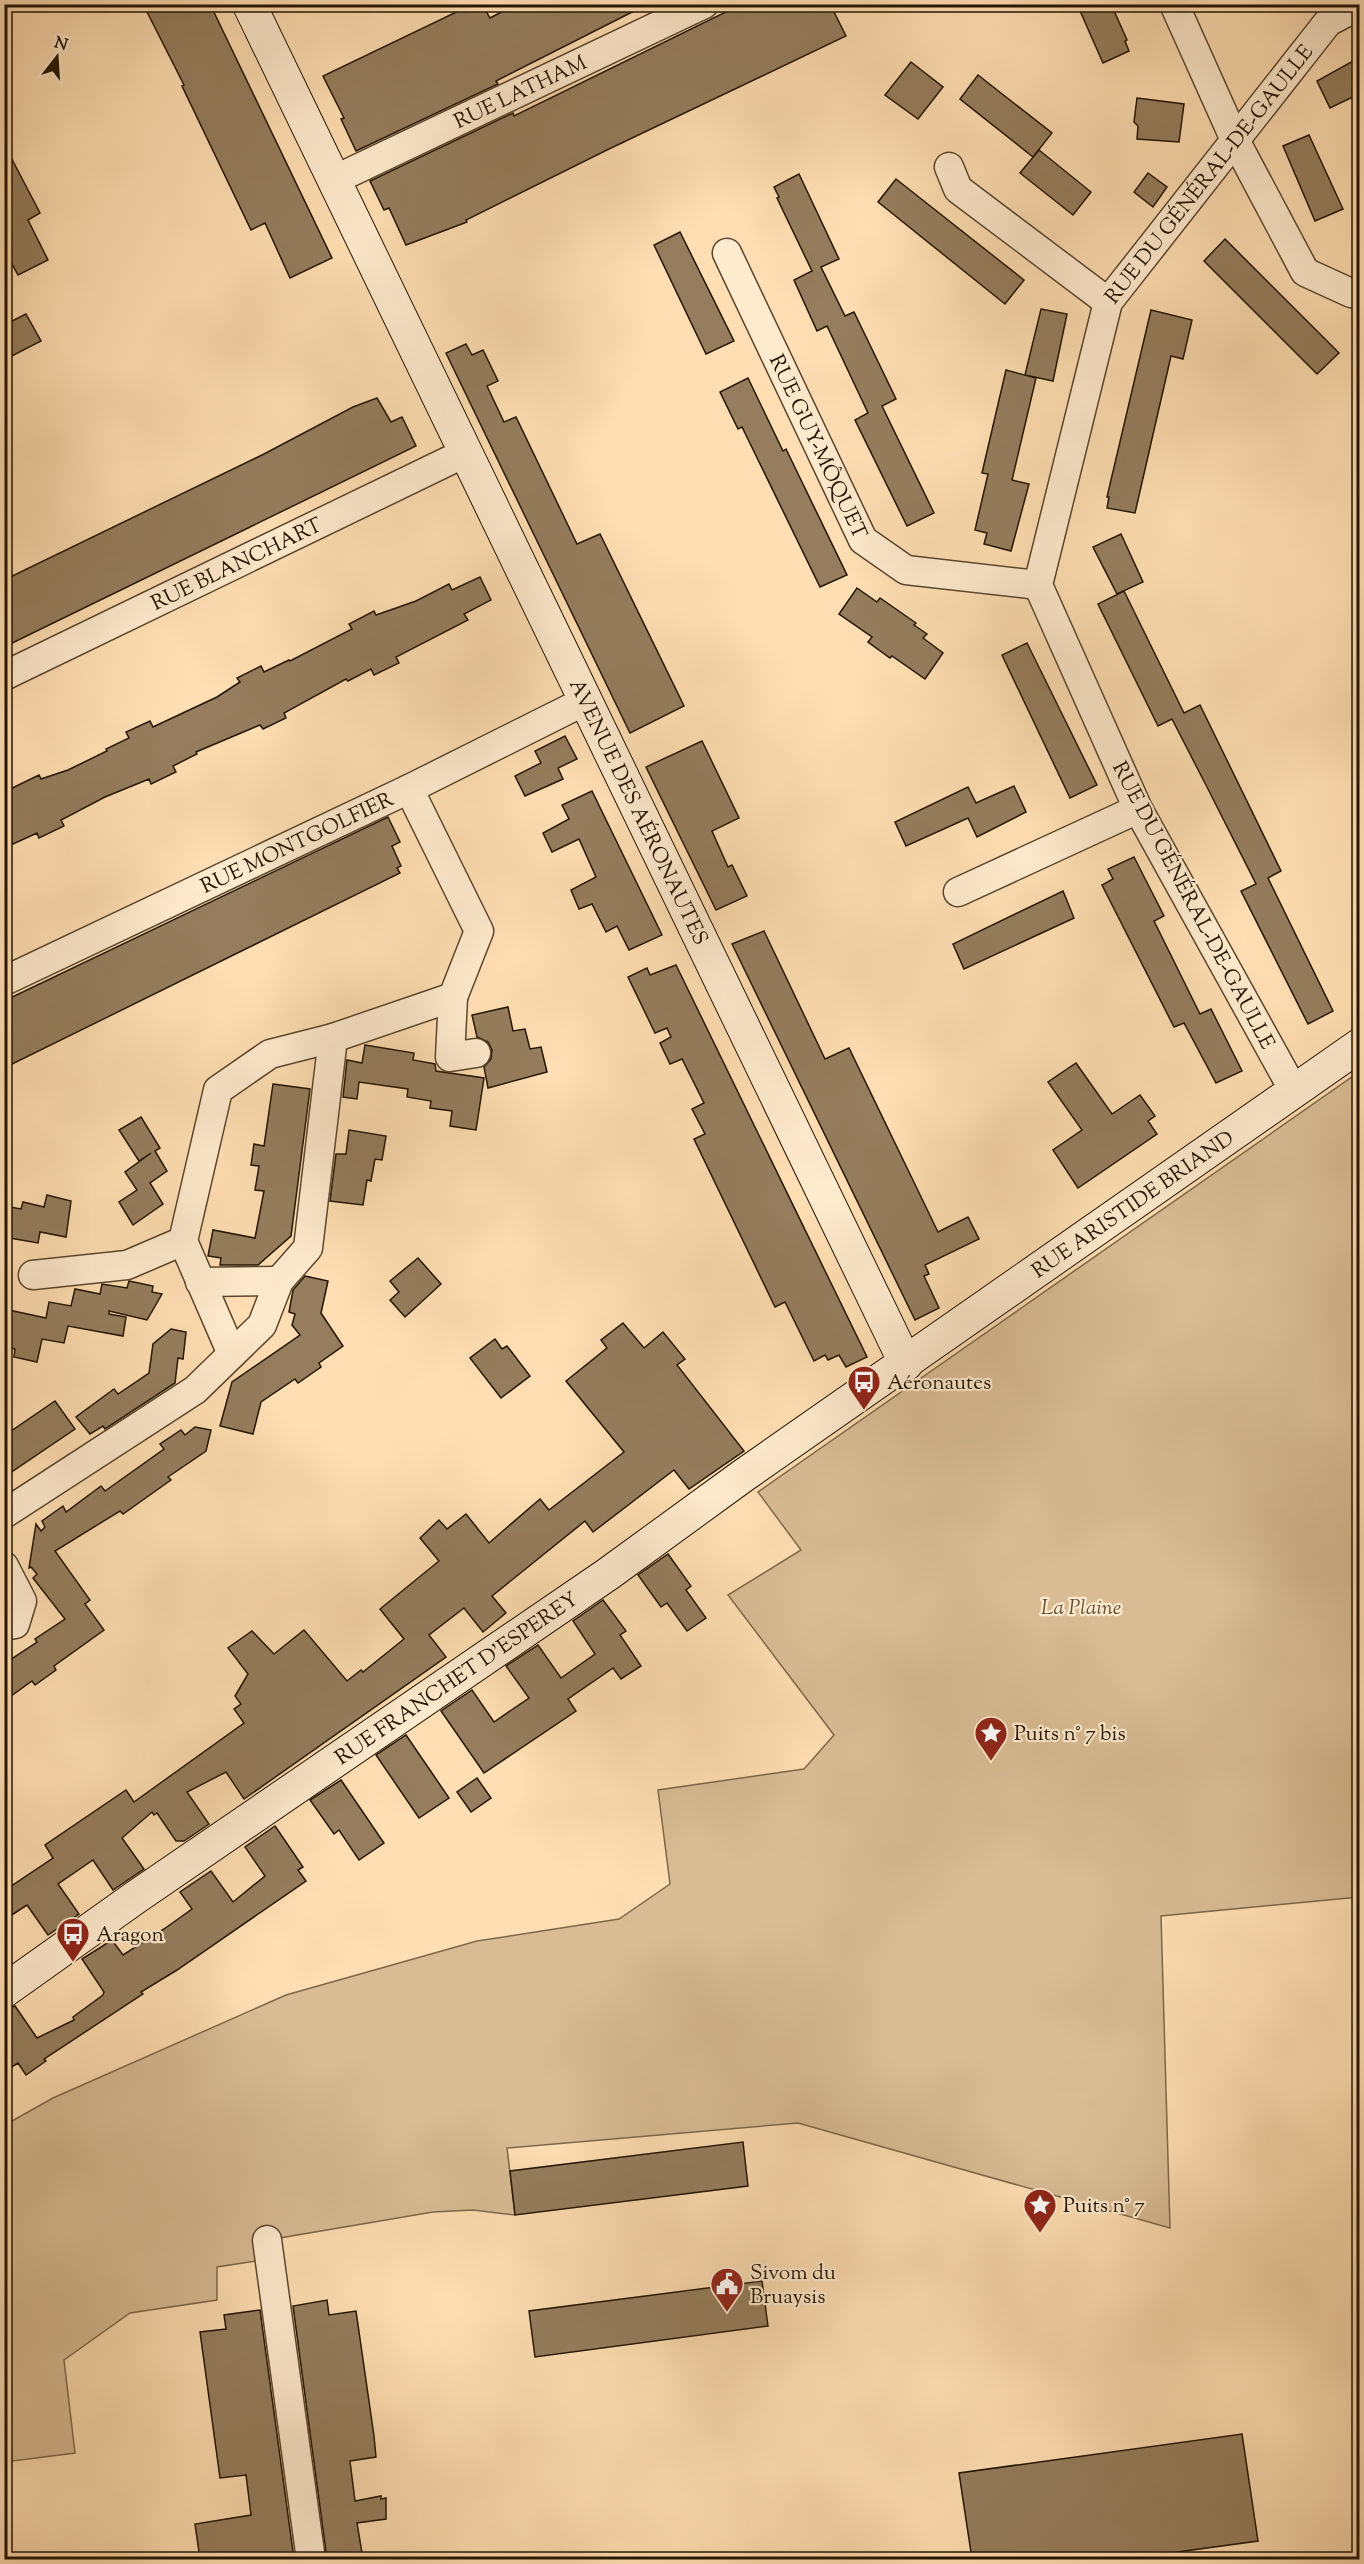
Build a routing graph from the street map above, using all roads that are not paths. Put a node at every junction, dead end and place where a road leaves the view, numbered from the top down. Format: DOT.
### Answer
graph roads {
  1 [pos="249,4"];
  2 [pos="704,4"];
  3 [pos="1174,4"];
  4 [pos="1359,6"];
  5 [pos="1234,140"];
  6 [pos="949,167"];
  7 [pos="334,180"];
  8 [pos="727,253"];
  9 [pos="1359,294"];
  10 [pos="1108,302"];
  11 [pos="467,452"];
  12 [pos="1038,585"];
  13 [pos="4,676"];
  14 [pos="587,700"];
  15 [pos="409,789"];
  16 [pos="1138,809"];
  17 [pos="958,892"];
  18 [pos="4,981"];
  19 [pos="453,997"];
  20 [pos="333,1038"];
  21 [pos="1359,1045"];
  22 [pos="477,1053"];
  23 [pos="1294,1091"];
  24 [pos="183,1241"];
  25 [pos="33,1275"];
  26 [pos="279,1281"];
  27 [pos="200,1282"];
  28 [pos="232,1354"];
  29 [pos="906,1364"];
  30 [pos="4,1514"];
  31 [pos="4,1566"];
  32 [pos="4,1626"];
  33 [pos="4,1991"];
  34 [pos="267,2240"];
  35 [pos="311,2559"];
  1 -- 7 [label="street, AVENUE DES AÉRONAUTES"];
  2 -- 7 [label="street, RUE LATHAM"];
  3 -- 5 [label="street"];
  4 -- 5 [label="street, RUE DU GÉNÉRAL-DE-GAULLE"];
  5 -- 9 [label="street"];
  5 -- 10 [label="street, RUE DU GÉNÉRAL-DE-GAULLE"];
  6 -- 10 [label="street"];
  7 -- 11 [label="street, AVENUE DES AÉRONAUTES"];
  8 -- 12 [label="street, RUE GUY-MÔQUET"];
  10 -- 12 [label="street, RUE DU GÉNÉRAL-DE-GAULLE"];
  11 -- 13 [label="street, RUE BLANCHART"];
  11 -- 14 [label="street, AVENUE DES AÉRONAUTES"];
  12 -- 16 [label="street, RUE DU GÉNÉRAL-DE-GAULLE"];
  14 -- 15 [label="street, RUE MONTGOLFIER"];
  14 -- 29 [label="street, AVENUE DES AÉRONAUTES"];
  15 -- 18 [label="street, RUE MONTGOLFIER"];
  15 -- 19 [label="street"];
  16 -- 17 [label="street"];
  16 -- 23 [label="street, RUE DU GÉNÉRAL-DE-GAULLE"];
  19 -- 20 [label="street"];
  19 -- 22 [label="street"];
  20 -- 24 [label="street"];
  20 -- 26 [label="street"];
  21 -- 23 [label="street, RUE ARISTIDE BRIAND"];
  23 -- 29 [label="street, RUE ARISTIDE BRIAND"];
  24 -- 25 [label="street"];
  24 -- 27 [label="street"];
  26 -- 27 [label="street"];
  26 -- 28 [label="street"];
  27 -- 28 [label="street"];
  28 -- 30 [label="street"];
  29 -- 33 [label="street, RUE FRANCHET D'ESPEREY"];
  31 -- 32 [label="street"];
  34 -- 35 [label="street"];
}
